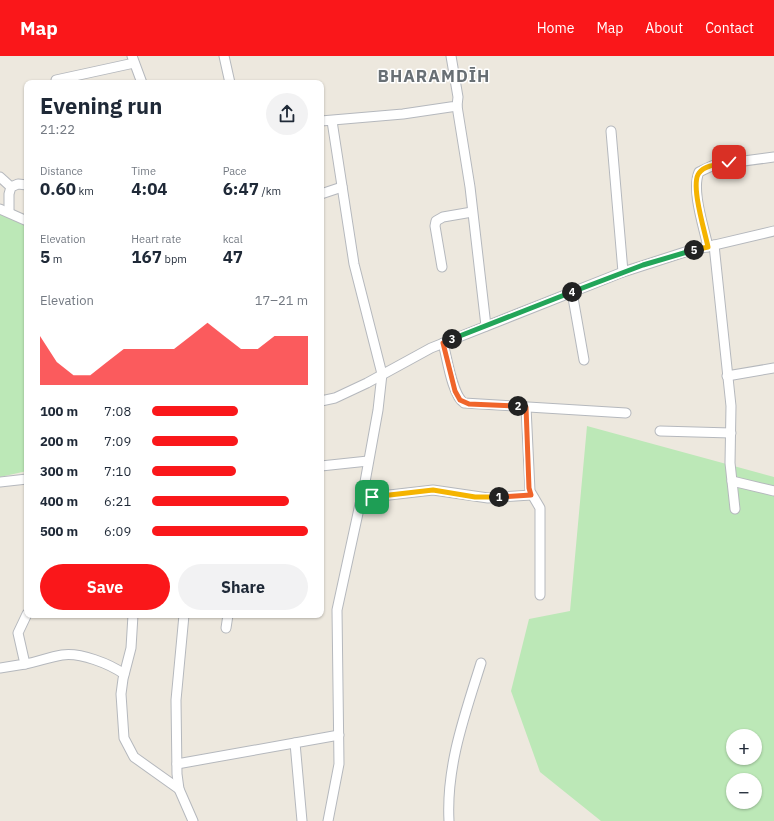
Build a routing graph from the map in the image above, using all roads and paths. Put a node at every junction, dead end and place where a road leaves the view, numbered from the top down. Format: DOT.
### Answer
graph roads {
  1 [pos="224,56"];
  2 [pos="451,56"];
  3 [pos="133,59"];
  4 [pos="56,80"];
  5 [pos="141,80"];
  6 [pos="229,80"];
  7 [pos="457,106"];
  8 [pos="324,121"];
  9 [pos="332,121"];
  10 [pos="611,131"];
  11 [pos="774,157"];
  12 [pos="0,177"];
  13 [pos="24,185"];
  14 [pos="11,187"];
  15 [pos="342,188"];
  16 [pos="324,193"];
  17 [pos="0,209"];
  18 [pos="10,212"];
  19 [pos="472,212"];
  20 [pos="24,219"];
  21 [pos="774,231"];
  22 [pos="711,246"];
  23 [pos="442,267"];
  24 [pos="623,272"];
  25 [pos="572,292"];
  26 [pos="486,326"];
  27 [pos="443,343"];
  28 [pos="584,360"];
  29 [pos="774,368"];
  30 [pos="382,374"];
  31 [pos="727,376"];
  32 [pos="324,400"];
  33 [pos="526,407"];
  34 [pos="626,413"];
  35 [pos="660,431"];
  36 [pos="731,433"];
  37 [pos="368,461"];
  38 [pos="324,466"];
  39 [pos="24,479"];
  40 [pos="732,481"];
  41 [pos="0,482"];
  42 [pos="774,491"];
  43 [pos="364,495"];
  44 [pos="531,495"];
  45 [pos="735,510"];
  46 [pos="540,595"];
  47 [pos="25,618"];
  48 [pos="133,618"];
  49 [pos="184,618"];
  50 [pos="228,618"];
  51 [pos="226,628"];
  52 [pos="481,663"];
  53 [pos="25,664"];
  54 [pos="0,668"];
  55 [pos="124,674"];
  56 [pos="339,735"];
  57 [pos="295,743"];
  58 [pos="177,764"];
  59 [pos="179,789"];
  60 [pos="193,821"];
  61 [pos="302,821"];
  62 [pos="328,821"];
  63 [pos="449,821"];
  1 -- 6 [label="street"];
  2 -- 7 [label="street"];
  3 -- 4 [label="street"];
  3 -- 5 [label="street"];
  7 -- 9 [label="street"];
  7 -- 19 [label="street"];
  8 -- 9 [label="street"];
  9 -- 15 [label="street"];
  10 -- 24 [label="street"];
  11 -- 22 [label="street"];
  12 -- 14 [label="street"];
  13 -- 14 [label="street"];
  14 -- 18 [label="street"];
  15 -- 16 [label="street"];
  15 -- 30 [label="street"];
  17 -- 18 [label="street"];
  18 -- 20 [label="street"];
  19 -- 23 [label="street"];
  19 -- 26 [label="street"];
  21 -- 22 [label="street"];
  22 -- 24 [label="street"];
  22 -- 31 [label="street"];
  24 -- 25 [label="street"];
  25 -- 26 [label="street"];
  25 -- 28 [label="street"];
  26 -- 27 [label="street"];
  27 -- 30 [label="street"];
  27 -- 33 [label="street"];
  29 -- 31 [label="street"];
  30 -- 32 [label="street"];
  30 -- 37 [label="street"];
  31 -- 36 [label="street"];
  33 -- 34 [label="street"];
  33 -- 44 [label="street"];
  35 -- 36 [label="street"];
  36 -- 40 [label="street"];
  37 -- 38 [label="street"];
  37 -- 43 [label="street"];
  39 -- 41 [label="street"];
  40 -- 42 [label="street"];
  40 -- 45 [label="street"];
  43 -- 44 [label="street"];
  43 -- 56 [label="street"];
  44 -- 46 [label="street"];
  47 -- 53 [label="street"];
  48 -- 55 [label="street"];
  49 -- 58 [label="street"];
  50 -- 51 [label="street"];
  52 -- 63 [label="street"];
  53 -- 54 [label="street"];
  53 -- 55 [label="street"];
  55 -- 59 [label="street"];
  56 -- 57 [label="street"];
  56 -- 62 [label="street"];
  57 -- 58 [label="street"];
  57 -- 61 [label="street"];
  58 -- 59 [label="street"];
  59 -- 60 [label="street"];
}
